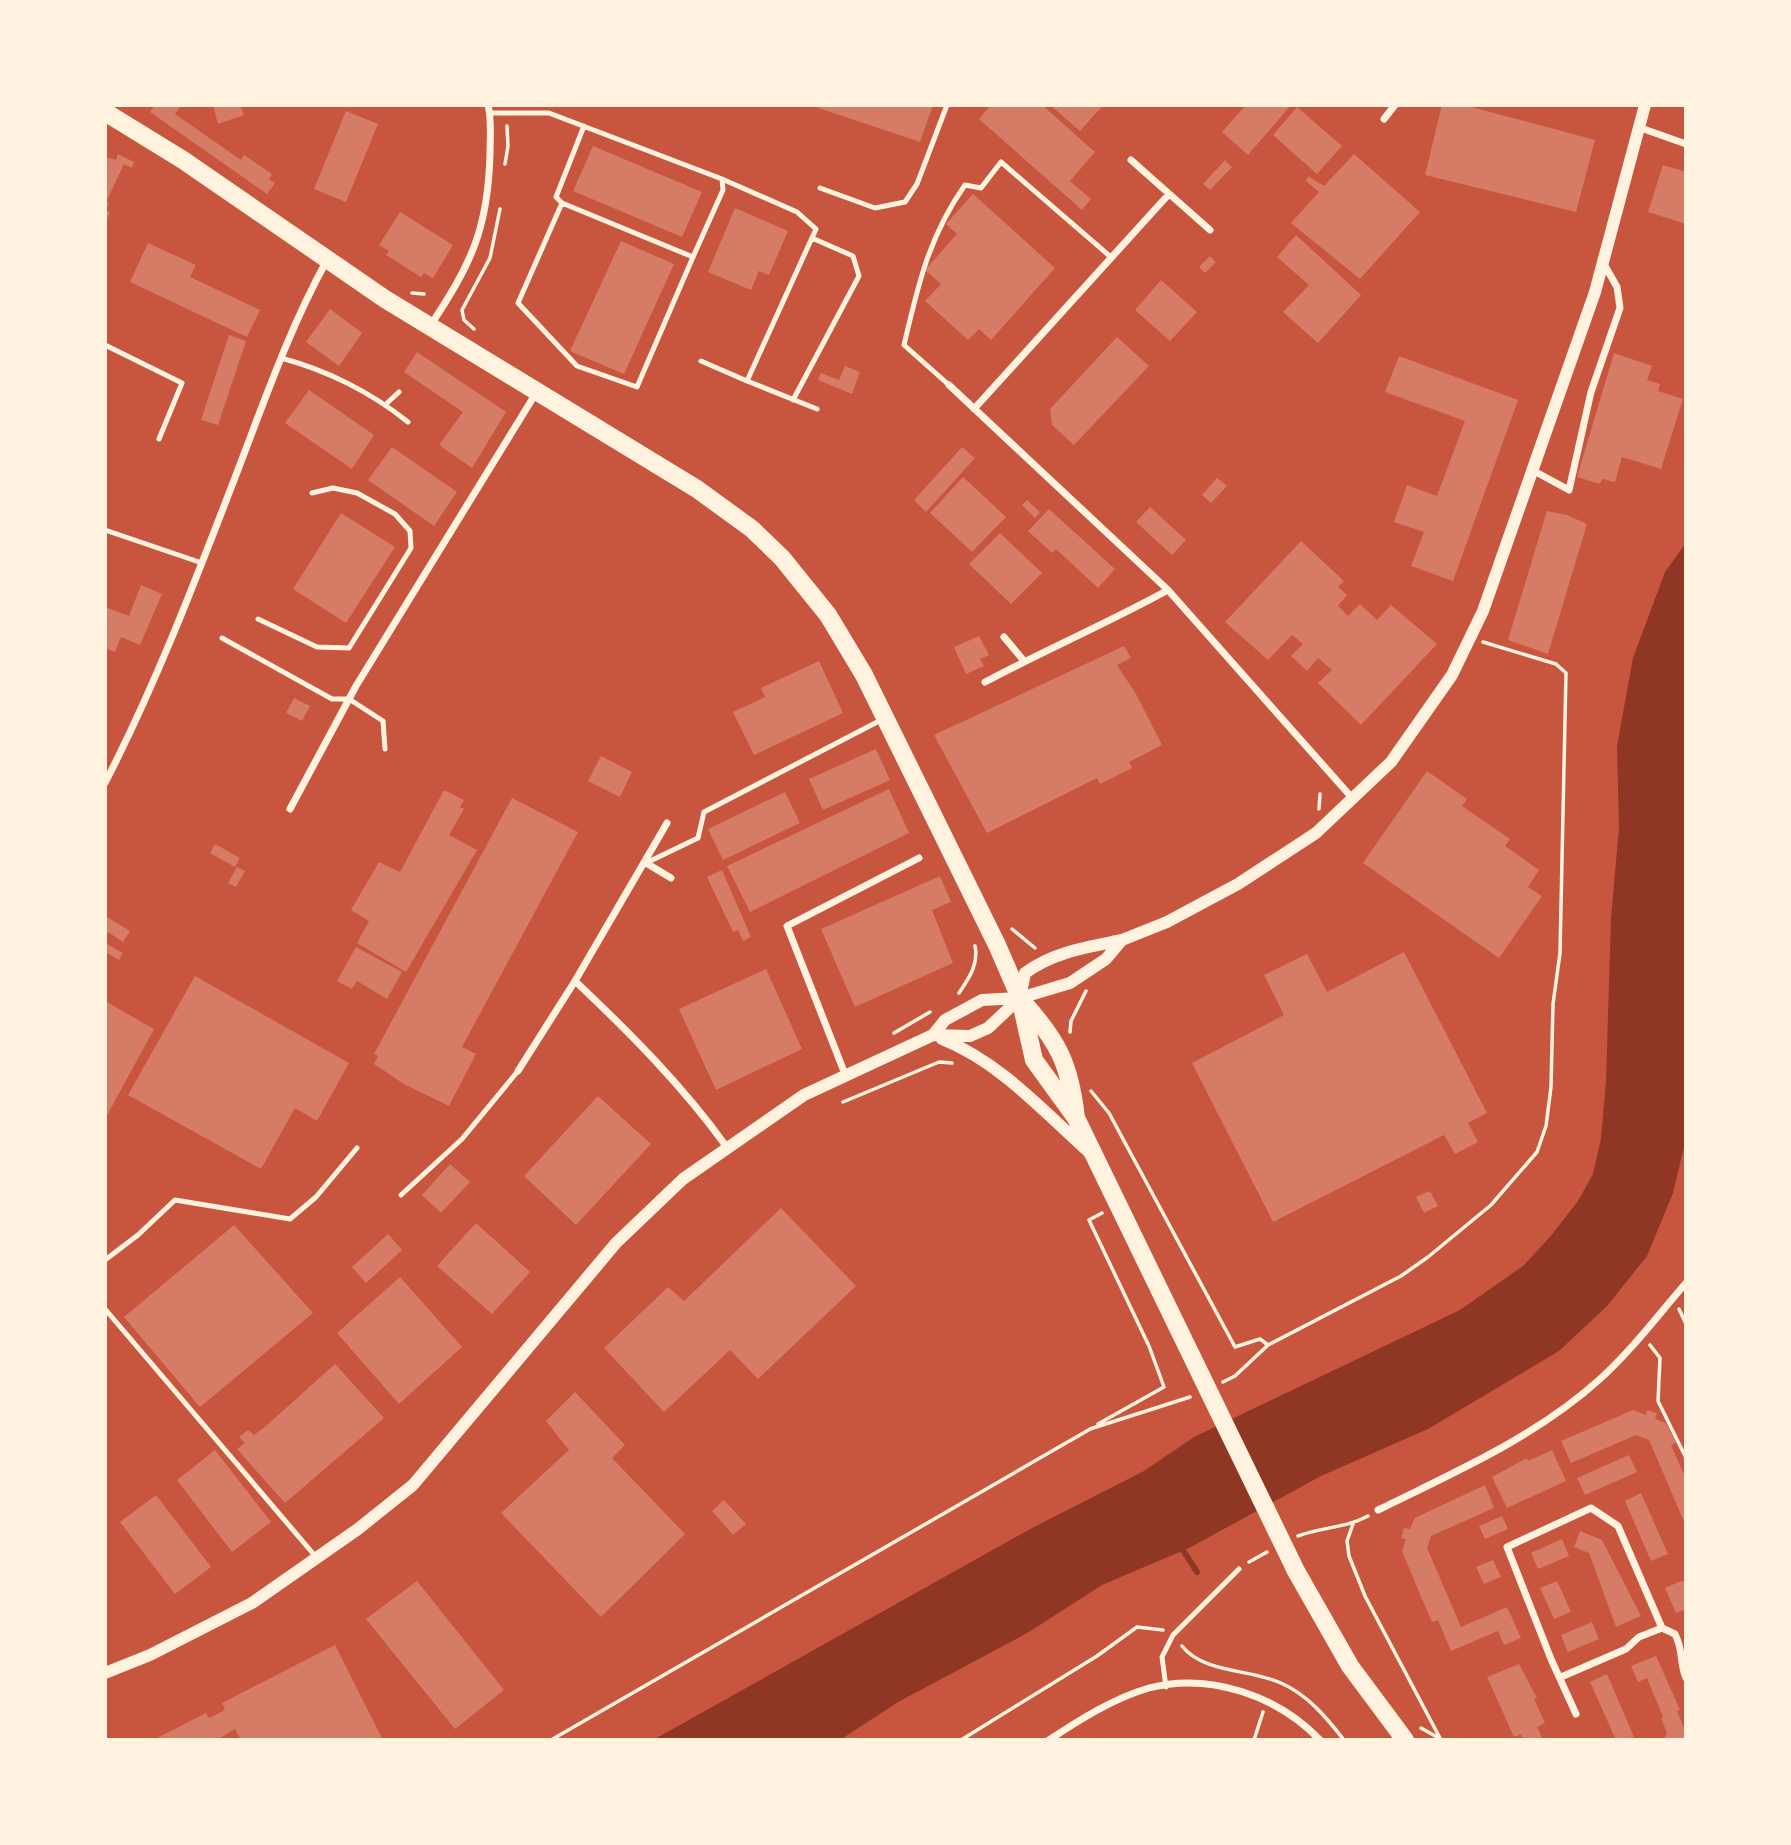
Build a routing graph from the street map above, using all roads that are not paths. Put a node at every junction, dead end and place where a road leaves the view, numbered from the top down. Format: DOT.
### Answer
graph roads {
  1 [pos="947,105"];
  2 [pos="1395,105"];
  3 [pos="1645,105"];
  4 [pos="489,109"];
  5 [pos="105,112"];
  6 [pos="1384,119"];
  7 [pos="583,126"];
  8 [pos="1638,127"];
  9 [pos="1686,144"];
  10 [pos="1131,160"];
  11 [pos="722,179"];
  12 [pos="820,188"];
  13 [pos="1169,194"];
  14 [pos="562,203"];
  15 [pos="1210,230"];
  16 [pos="812,238"];
  17 [pos="693,257"];
  18 [pos="1112,258"];
  19 [pos="327,260"];
  20 [pos="1604,264"];
  21 [pos="430,327"];
  22 [pos="105,345"];
  23 [pos="281,358"];
  24 [pos="701,361"];
  25 [pos="747,381"];
  26 [pos="949,385"];
  27 [pos="399,392"];
  28 [pos="537,393"];
  29 [pos="793,400"];
  30 [pos="386,404"];
  31 [pos="974,408"];
  32 [pos="817,409"];
  33 [pos="408,422"];
  34 [pos="159,439"];
  35 [pos="1534,471"];
  36 [pos="312,493"];
  37 [pos="105,530"];
  38 [pos="202,563"];
  39 [pos="1168,590"];
  40 [pos="258,619"];
  41 [pos="1004,637"];
  42 [pos="222,638"];
  43 [pos="1024,662"];
  44 [pos="985,682"];
  45 [pos="349,699"];
  46 [pos="886,718"];
  47 [pos="385,749"];
  48 [pos="105,783"];
  49 [pos="1354,800"];
  50 [pos="289,809"];
  51 [pos="667,823"];
  52 [pos="919,858"];
  53 [pos="646,863"];
  54 [pos="671,878"];
  55 [pos="1122,940"];
  56 [pos="575,981"];
  57 [pos="1020,998"];
  58 [pos="933,1035"];
  59 [pos="518,1070"];
  60 [pos="845,1074"];
  61 [pos="1076,1118"];
  62 [pos="726,1146"];
  63 [pos="357,1148"];
  64 [pos="1096,1158"];
  65 [pos="401,1195"];
  66 [pos="105,1260"];
  67 [pos="1686,1283"];
  68 [pos="105,1308"];
  69 [pos="1378,1510"];
  70 [pos="317,1559"];
  71 [pos="1239,1569"];
  72 [pos="1662,1628"];
  73 [pos="105,1673"];
  74 [pos="1561,1677"];
  75 [pos="1686,1678"];
  76 [pos="1166,1687"];
  77 [pos="1576,1714"];
  78 [pos="1049,1740"];
  79 [pos="1320,1740"];
  80 [pos="1405,1740"];
  1 -- 12 [label="lane"];
  2 -- 6 [label="street"];
  3 -- 8 [label="street"];
  4 -- 7 [label="lane"];
  4 -- 21 [label="street"];
  5 -- 19 [label="main road"];
  7 -- 11 [label="lane"];
  7 -- 14 [label="lane"];
  8 -- 9 [label="street"];
  8 -- 20 [label="street"];
  10 -- 13 [label="street"];
  11 -- 16 [label="lane"];
  11 -- 17 [label="lane"];
  13 -- 15 [label="street"];
  13 -- 18 [label="street"];
  14 -- 17 [label="lane"];
  14 -- 17 [label="lane"];
  16 -- 25 [label="lane"];
  16 -- 29 [label="lane"];
  18 -- 26 [label="lane"];
  18 -- 31 [label="street"];
  19 -- 21 [label="main road"];
  19 -- 23 [label="street"];
  20 -- 35 [label="street"];
  20 -- 35 [label="street"];
  21 -- 28 [label="main road"];
  22 -- 34 [label="lane"];
  23 -- 30 [label="lane"];
  23 -- 38 [label="street"];
  24 -- 25 [label="lane"];
  25 -- 29 [label="lane"];
  26 -- 31 [label="street"];
  27 -- 30 [label="lane"];
  28 -- 45 [label="street"];
  28 -- 46 [label="main road"];
  29 -- 32 [label="lane"];
  30 -- 33 [label="lane"];
  31 -- 39 [label="street"];
  35 -- 49 [label="street"];
  36 -- 40 [label="lane"];
  37 -- 38 [label="lane"];
  38 -- 48 [label="street"];
  39 -- 43 [label="street"];
  39 -- 49 [label="street"];
  41 -- 43 [label="street"];
  42 -- 45 [label="lane"];
  43 -- 44 [label="street"];
  45 -- 47 [label="lane"];
  45 -- 50 [label="street"];
  46 -- 53 [label="lane"];
  46 -- 57 [label="main road"];
  49 -- 55 [label="street"];
  51 -- 53 [label="street"];
  52 -- 60 [label="street"];
  53 -- 54 [label="street"];
  53 -- 56 [label="street"];
  55 -- 57 [label="street"];
  55 -- 57 [label="street"];
  56 -- 59 [label="street"];
  56 -- 62 [label="street"];
  57 -- 58 [label="street"];
  57 -- 58 [label="street"];
  57 -- 61 [label="main road"];
  57 -- 61 [label="main road"];
  58 -- 60 [label="street"];
  58 -- 64 [label="street"];
  59 -- 65 [label="lane"];
  60 -- 62 [label="street"];
  61 -- 64 [label="main road"];
  62 -- 70 [label="street"];
  63 -- 66 [label="lane"];
  64 -- 80 [label="main road"];
  67 -- 69 [label="street"];
  68 -- 70 [label="lane"];
  70 -- 73 [label="street"];
  71 -- 76 [label="lane"];
  72 -- 74 [label="street"];
  72 -- 74 [label="street"];
  72 -- 75 [label="street"];
  74 -- 77 [label="street"];
  76 -- 78 [label="street"];
  76 -- 79 [label="street"];
}
